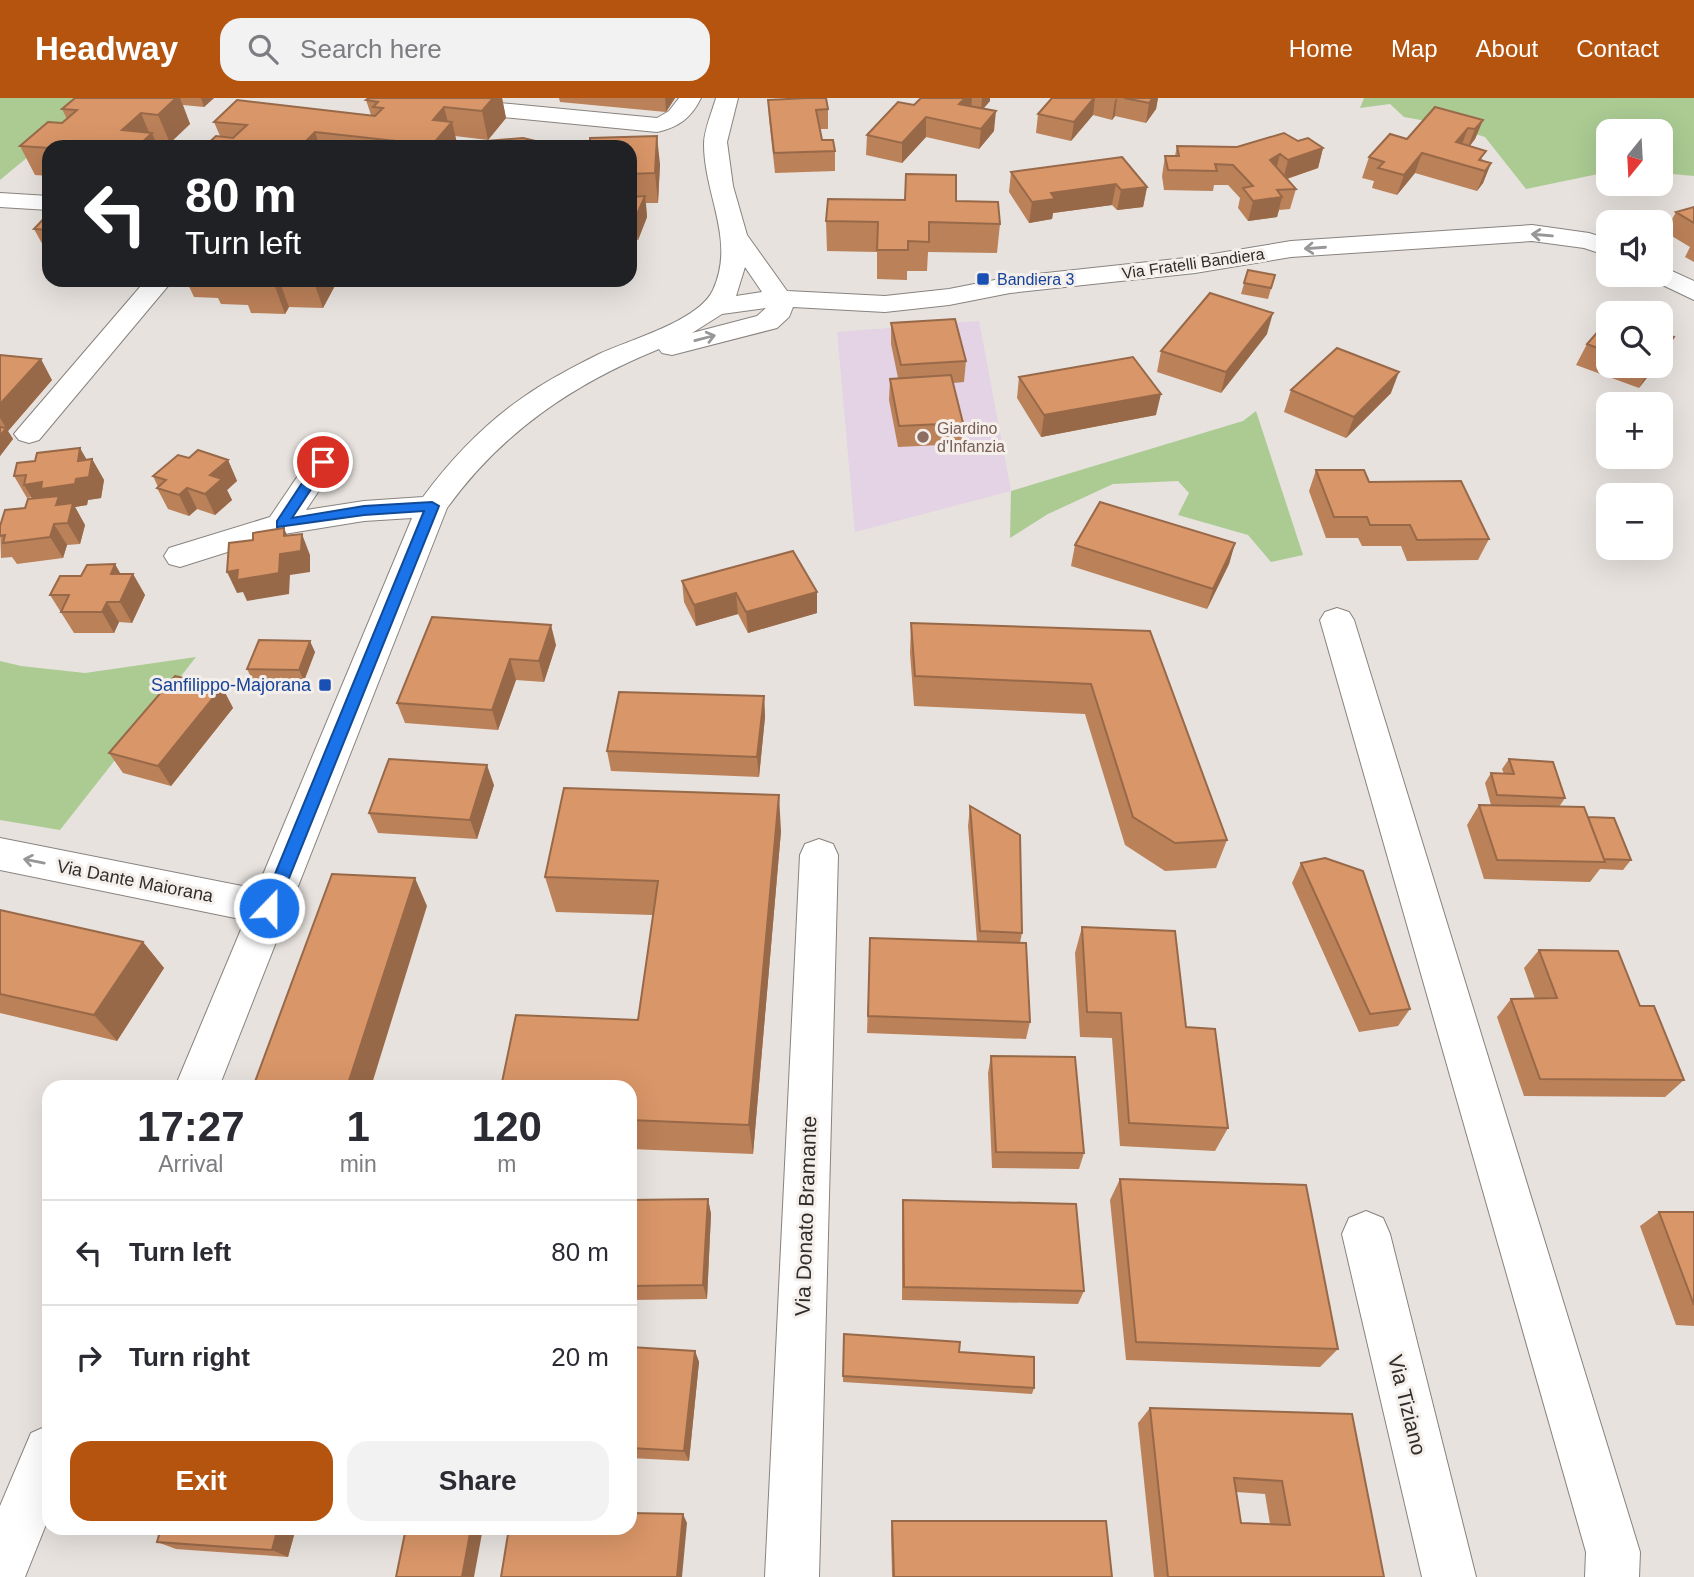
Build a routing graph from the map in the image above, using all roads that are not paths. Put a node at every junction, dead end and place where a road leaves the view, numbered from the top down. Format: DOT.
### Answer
graph roads {
  1 [pos="380,98"];
  2 [pos="690,98"];
  3 [pos="727,98"];
  4 [pos="0,200"];
  5 [pos="42,203"];
  6 [pos="735,235"];
  7 [pos="1596,244"];
  8 [pos="1673,281"];
  9 [pos="155,287"];
  10 [pos="1694,292"];
  11 [pos="715,307"];
  12 [pos="773,310"];
  13 [pos="592,368"];
  14 [pos="39,436"];
  15 [pos="323,462"];
  16 [pos="432,506"];
  17 [pos="281,524"];
  18 [pos="180,556"];
  19 [pos="1337,620"];
  20 [pos="0,854"];
  21 [pos="819,855"];
  22 [pos="269,908"];
  23 [pos="200,1080"];
  24 [pos="1366,1234"];
  25 [pos="42,1468"];
  26 [pos="0,1572"];
  27 [pos="792,1577"];
  28 [pos="1448,1577"];
  29 [pos="1612,1577"];
  1 -- 2 [label="street"];
  3 -- 6 [label="street"];
  4 -- 5 [label="street"];
  6 -- 11 [label="street"];
  6 -- 12 [label="street"];
  7 -- 12 [label="street, Via Fratelli Bandiera, one-way"];
  8 -- 10 [label="street"];
  9 -- 14 [label="street"];
  11 -- 12 [label="street"];
  11 -- 13 [label="street"];
  13 -- 12 [label="street, one-way"];
  13 -- 16 [label="street"];
  15 -- 17 [label="street"];
  16 -- 17 [label="street"];
  16 -- 22 [label="street"];
  17 -- 18 [label="street"];
  19 -- 29 [label="street"];
  22 -- 20 [label="street, Via Dante Maiorana, one-way"];
  21 -- 27 [label="street, Via Donato Bramante"];
  22 -- 23 [label="street"];
  24 -- 28 [label="street, Via Tiziano"];
  25 -- 26 [label="street"];
}
